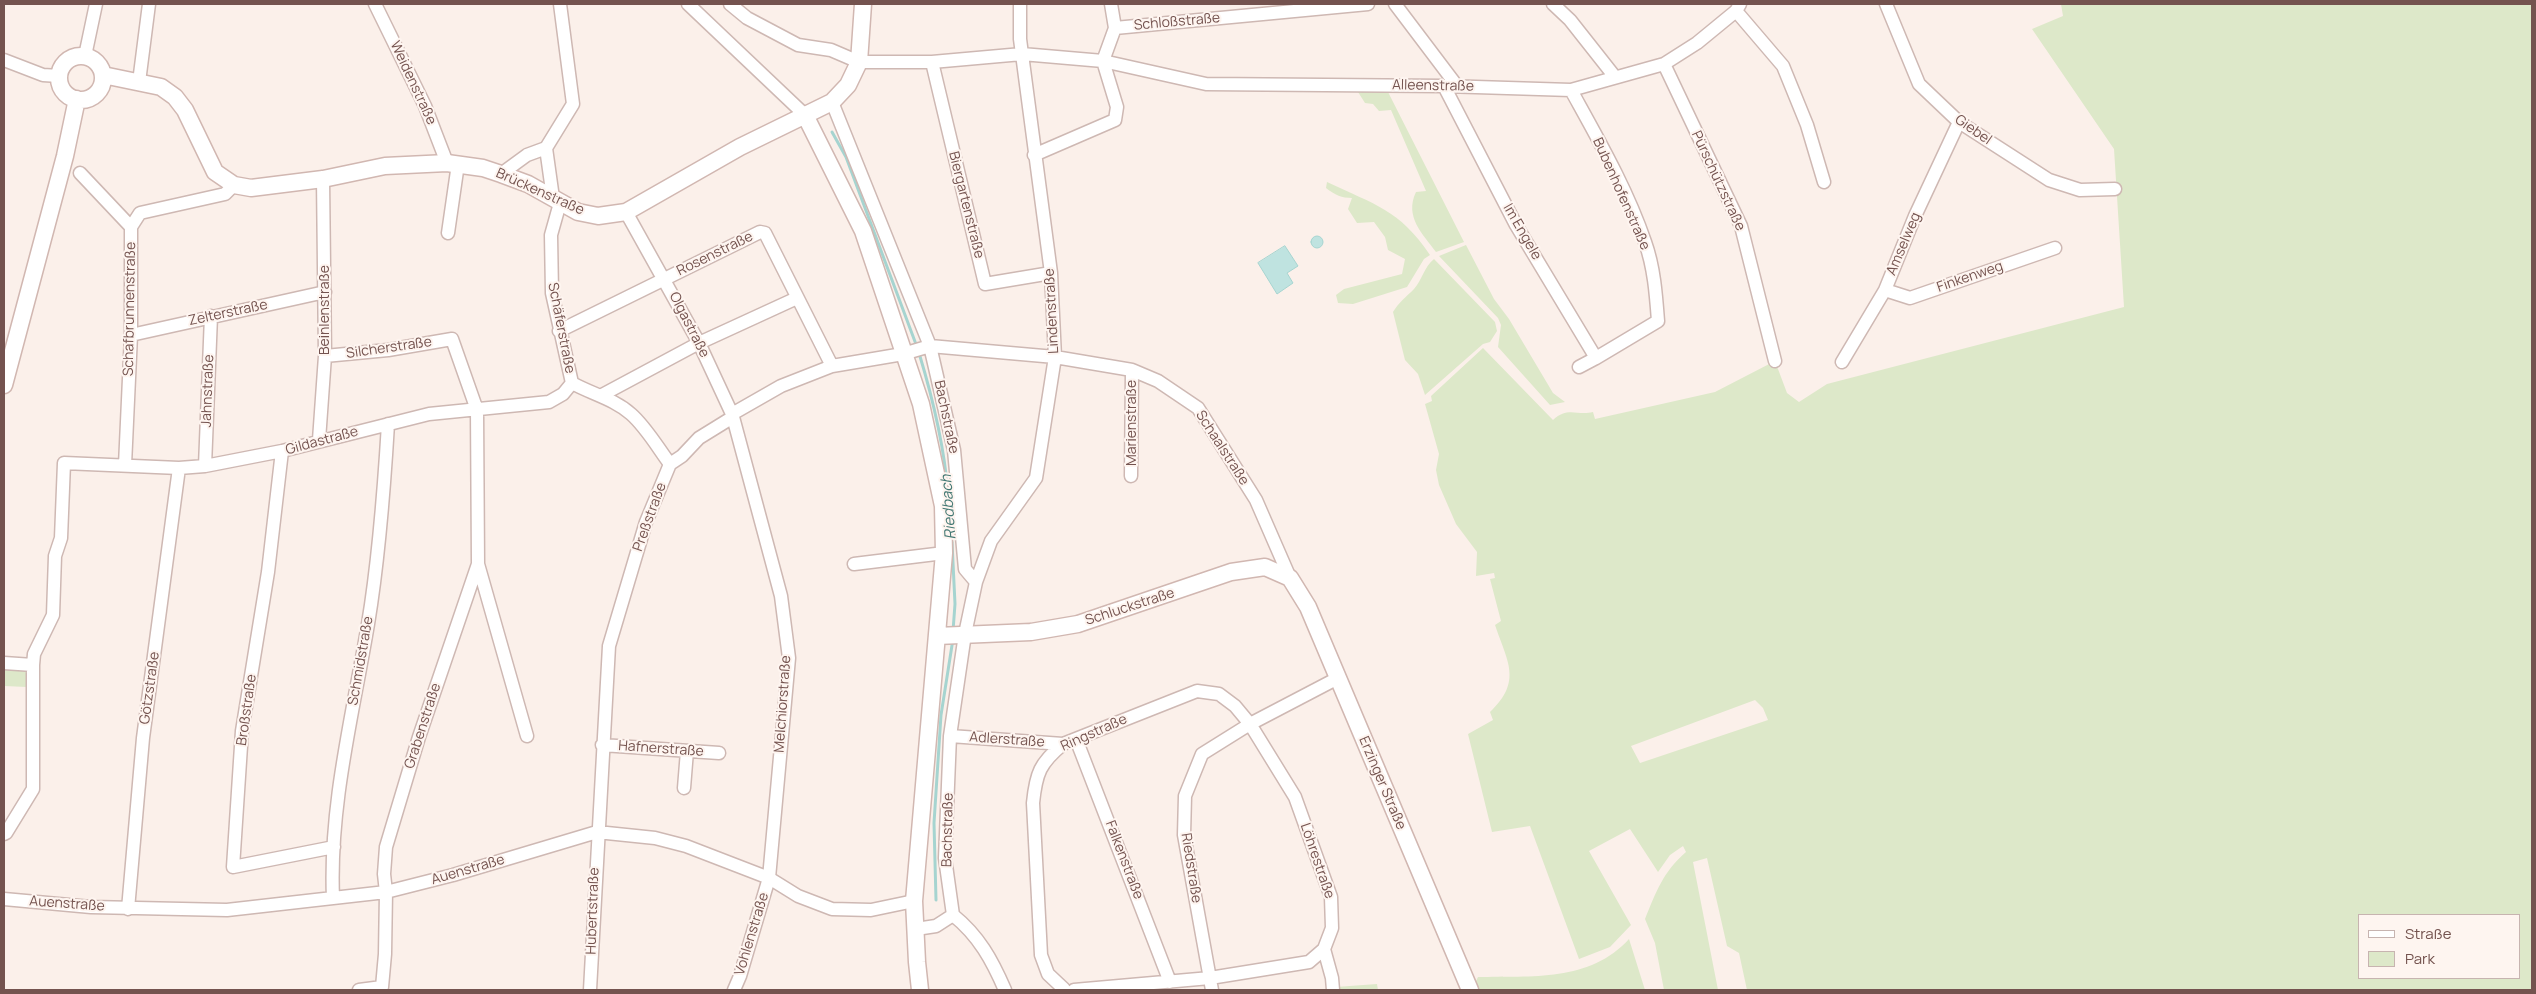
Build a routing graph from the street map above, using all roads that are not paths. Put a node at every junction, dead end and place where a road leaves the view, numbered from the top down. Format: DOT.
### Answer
graph roads {
  1 [pos="96,4"];
  2 [pos="149,4"];
  3 [pos="375,4"];
  4 [pos="560,4"];
  5 [pos="688,4"];
  6 [pos="730,4"];
  7 [pos="863,4"];
  8 [pos="1020,4"];
  9 [pos="1111,4"];
  10 [pos="1368,4"];
  11 [pos="1395,4"];
  12 [pos="1553,4"];
  13 [pos="1886,4"];
  14 [pos="1738,7"];
  15 [pos="1115,28"];
  16 [pos="1022,54"];
  17 [pos="85,56"];
  18 [pos="4,60"];
  19 [pos="1103,61"];
  20 [pos="859,62"];
  21 [pos="932,62"];
  22 [pos="1664,64"];
  23 [pos="103,75"];
  24 [pos="59,76"];
  25 [pos="1615,78"];
  26 [pos="139,82"];
  27 [pos="1444,86"];
  28 [pos="1457,86"];
  29 [pos="1571,90"];
  30 [pos="77,99"];
  31 [pos="832,102"];
  32 [pos="805,115"];
  33 [pos="1959,122"];
  34 [pos="546,148"];
  35 [pos="1034,155"];
  36 [pos="452,164"];
  37 [pos="80,173"];
  38 [pos="501,174"];
  39 [pos="323,179"];
  40 [pos="1824,182"];
  41 [pos="234,185"];
  42 [pos="2115,188"];
  43 [pos="557,201"];
  44 [pos="626,212"];
  45 [pos="131,227"];
  46 [pos="448,233"];
  47 [pos="2055,248"];
  48 [pos="1051,273"];
  49 [pos="665,279"];
  50 [pos="1885,290"];
  51 [pos="325,292"];
  52 [pos="797,298"];
  53 [pos="211,316"];
  54 [pos="559,331"];
  55 [pos="131,335"];
  56 [pos="452,339"];
  57 [pos="699,343"];
  58 [pos="917,349"];
  59 [pos="325,356"];
  60 [pos="1055,357"];
  61 [pos="1596,358"];
  62 [pos="1776,361"];
  63 [pos="1842,362"];
  64 [pos="832,366"];
  65 [pos="1580,366"];
  66 [pos="1132,370"];
  67 [pos="572,383"];
  68 [pos="4,385"];
  69 [pos="602,395"];
  70 [pos="477,410"];
  71 [pos="732,416"];
  72 [pos="388,424"];
  73 [pos="320,440"];
  74 [pos="282,451"];
  75 [pos="944,451"];
  76 [pos="670,464"];
  77 [pos="125,465"];
  78 [pos="205,466"];
  79 [pos="179,468"];
  80 [pos="1131,476"];
  81 [pos="944,553"];
  82 [pos="478,564"];
  83 [pos="854,564"];
  84 [pos="1290,578"];
  85 [pos="976,582"];
  86 [pos="952,635"];
  87 [pos="4,662"];
  88 [pos="33,665"];
  89 [pos="1338,678"];
  90 [pos="1250,724"];
  91 [pos="527,736"];
  92 [pos="950,736"];
  93 [pos="1076,739"];
  94 [pos="602,744"];
  95 [pos="1063,744"];
  96 [pos="687,751"];
  97 [pos="719,753"];
  98 [pos="684,788"];
  99 [pos="597,832"];
  100 [pos="4,834"];
  101 [pos="334,847"];
  102 [pos="769,878"];
  103 [pos="386,892"];
  104 [pos="333,898"];
  105 [pos="4,899"];
  106 [pos="914,901"];
  107 [pos="128,908"];
  108 [pos="953,915"];
  109 [pos="916,929"];
  110 [pos="1324,949"];
  111 [pos="1170,982"];
  112 [pos="1211,984"];
  113 [pos="1109,989"];
  114 [pos="359,990"];
  115 [pos="590,990"];
  116 [pos="734,990"];
  117 [pos="920,990"];
  118 [pos="1005,990"];
  119 [pos="1068,990"];
  120 [pos="1333,990"];
  121 [pos="1470,990"];
  1 -- 17 [label="street"];
  2 -- 26 [label="street"];
  3 -- 36 [label="street, Weidenstraße"];
  4 -- 34 [label="street"];
  5 -- 32 [label="street"];
  6 -- 20 [label="street"];
  7 -- 20 [label="street"];
  8 -- 16 [label="street, Lindenstraße"];
  9 -- 15 [label="street"];
  10 -- 15 [label="street, Schloßstraße"];
  11 -- 28 [label="street"];
  12 -- 25 [label="street"];
  13 -- 33 [label="street, Giebel"];
  14 -- 22 [label="street, Alleenstraße"];
  14 -- 40 [label="street"];
  15 -- 19 [label="street, Schloßstraße"];
  16 -- 19 [label="street"];
  16 -- 21 [label="street"];
  16 -- 35 [label="street, Lindenstraße"];
  17 -- 23 [label="street"];
  17 -- 24 [label="street"];
  18 -- 24 [label="street"];
  19 -- 27 [label="street, Alleenstraße"];
  19 -- 35 [label="street"];
  20 -- 21 [label="street"];
  20 -- 31 [label="street, Brückenstraße"];
  21 -- 48 [label="street, Biergartenstraße"];
  22 -- 25 [label="street, Alleenstraße"];
  22 -- 62 [label="street, Pürschützstraße"];
  23 -- 26 [label="street"];
  23 -- 30 [label="street"];
  24 -- 30 [label="street"];
  25 -- 29 [label="street, Alleenstraße"];
  26 -- 41 [label="street"];
  27 -- 28 [label="street, Alleenstraße"];
  27 -- 61 [label="street, Im Engele"];
  28 -- 29 [label="street, Alleenstraße"];
  29 -- 61 [label="street, Bubenhofenstraße"];
  30 -- 68 [label="street"];
  31 -- 32 [label="street, Brückenstraße"];
  31 -- 58 [label="street, Bachstraße"];
  32 -- 44 [label="street, Brückenstraße"];
  32 -- 58 [label="street, Bachstraße"];
  33 -- 42 [label="street, Giebel"];
  33 -- 50 [label="street, Amselweg"];
  34 -- 38 [label="street"];
  34 -- 43 [label="street"];
  35 -- 48 [label="street, Lindenstraße"];
  36 -- 38 [label="street, Brückenstraße"];
  36 -- 39 [label="street, Brückenstraße"];
  36 -- 46 [label="street"];
  37 -- 45 [label="street, Schafbrunnenstraße"];
  38 -- 43 [label="street, Brückenstraße"];
  39 -- 41 [label="street, Brückenstraße"];
  39 -- 51 [label="street, Beinlenstraße"];
  41 -- 45 [label="street"];
  43 -- 44 [label="street, Brückenstraße"];
  43 -- 54 [label="street, Schäferstraße"];
  44 -- 49 [label="street, Olgastraße"];
  45 -- 55 [label="street, Schafbrunnenstraße"];
  47 -- 50 [label="street, Finkenweg"];
  48 -- 60 [label="street, Lindenstraße"];
  49 -- 52 [label="street, Rosenstraße"];
  49 -- 54 [label="street, Rosenstraße"];
  49 -- 57 [label="street, Olgastraße"];
  50 -- 63 [label="street, Amselweg"];
  51 -- 53 [label="street, Zelterstraße"];
  51 -- 59 [label="street, Beinlenstraße"];
  52 -- 57 [label="street"];
  52 -- 64 [label="street, Rosenstraße"];
  53 -- 55 [label="street, Zelterstraße"];
  53 -- 78 [label="street, Jahnstraße"];
  54 -- 67 [label="street, Schäferstraße"];
  55 -- 77 [label="street, Schafbrunnenstraße"];
  56 -- 59 [label="street, Silcherstraße"];
  56 -- 70 [label="street, Grabenstraße"];
  57 -- 69 [label="street"];
  57 -- 71 [label="street, Olgastraße"];
  58 -- 60 [label="street, Schaalstraße"];
  58 -- 64 [label="street, Preßstraße"];
  58 -- 75 [label="street, Bachstraße"];
  58 -- 75 [label="street, Bachstraße"];
  59 -- 73 [label="street, Beinlenstraße"];
  60 -- 66 [label="street, Schaalstraße"];
  60 -- 85 [label="street, Lindenstraße"];
  61 -- 65 [label="street"];
  64 -- 71 [label="street, Preßstraße"];
  66 -- 80 [label="street, Marienstraße"];
  66 -- 84 [label="street, Schaalstraße"];
  67 -- 69 [label="street, Schäferstraße"];
  67 -- 70 [label="street, Gildastraße"];
  69 -- 76 [label="street, Schäferstraße"];
  70 -- 72 [label="street, Gildastraße"];
  70 -- 82 [label="street, Grabenstraße"];
  71 -- 76 [label="street, Preßstraße"];
  71 -- 102 [label="street, Melchiorstraße"];
  72 -- 73 [label="street, Gildastraße"];
  72 -- 101 [label="street, Schmidstraße"];
  73 -- 74 [label="street, Gildastraße"];
  74 -- 78 [label="street, Gildastraße"];
  74 -- 101 [label="street, Broßstraße"];
  75 -- 81 [label="street, Bachstraße"];
  75 -- 85 [label="street, Bachstraße"];
  76 -- 94 [label="street, Preßstraße"];
  77 -- 79 [label="street, Gildastraße"];
  77 -- 88 [label="street, Gildastraße"];
  78 -- 79 [label="street, Gildastraße"];
  79 -- 107 [label="street, Götzstraße"];
  81 -- 83 [label="street"];
  81 -- 86 [label="street, Bachstraße"];
  82 -- 91 [label="street, Grabenstraße"];
  82 -- 103 [label="street, Grabenstraße"];
  84 -- 86 [label="street, Schluckstraße"];
  84 -- 89 [label="street, Erzinger Straße"];
  85 -- 86 [label="street, Bachstraße"];
  86 -- 92 [label="street, Bachstraße"];
  86 -- 106 [label="street, Bachstraße"];
  87 -- 88 [label="street"];
  88 -- 100 [label="street"];
  89 -- 90 [label="street, Riedstraße"];
  89 -- 121 [label="street, Erzinger Straße"];
  90 -- 93 [label="street, Ringstraße"];
  90 -- 110 [label="street, Löhrestraße"];
  90 -- 112 [label="street, Riedstraße"];
  92 -- 95 [label="street, Adlerstraße"];
  92 -- 108 [label="street, Bachstraße"];
  93 -- 95 [label="street, Ringstraße"];
  93 -- 111 [label="street, Falkenstraße"];
  94 -- 96 [label="street, Hafnerstraße"];
  94 -- 99 [label="street, Preßstraße"];
  95 -- 119 [label="street, Ringstraße"];
  96 -- 97 [label="street, Hafnerstraße"];
  96 -- 98 [label="street"];
  99 -- 102 [label="street, Auenstraße"];
  99 -- 103 [label="street, Auenstraße"];
  99 -- 115 [label="street, Hubertstraße"];
  101 -- 104 [label="street, Schmidstraße"];
  102 -- 106 [label="street, Auenstraße"];
  102 -- 116 [label="street, Vohlenstraße"];
  103 -- 104 [label="street, Auenstraße"];
  103 -- 114 [label="street, Grabenstraße"];
  104 -- 107 [label="street, Auenstraße"];
  105 -- 107 [label="street, Auenstraße"];
  106 -- 109 [label="street, Bachstraße"];
  108 -- 109 [label="street"];
  108 -- 118 [label="street"];
  109 -- 117 [label="street, Bachstraße"];
  110 -- 112 [label="street"];
  110 -- 120 [label="street"];
  111 -- 112 [label="street, Ringstraße"];
  111 -- 113 [label="street, Ringstraße"];
  113 -- 119 [label="street, Ringstraße"];
}
